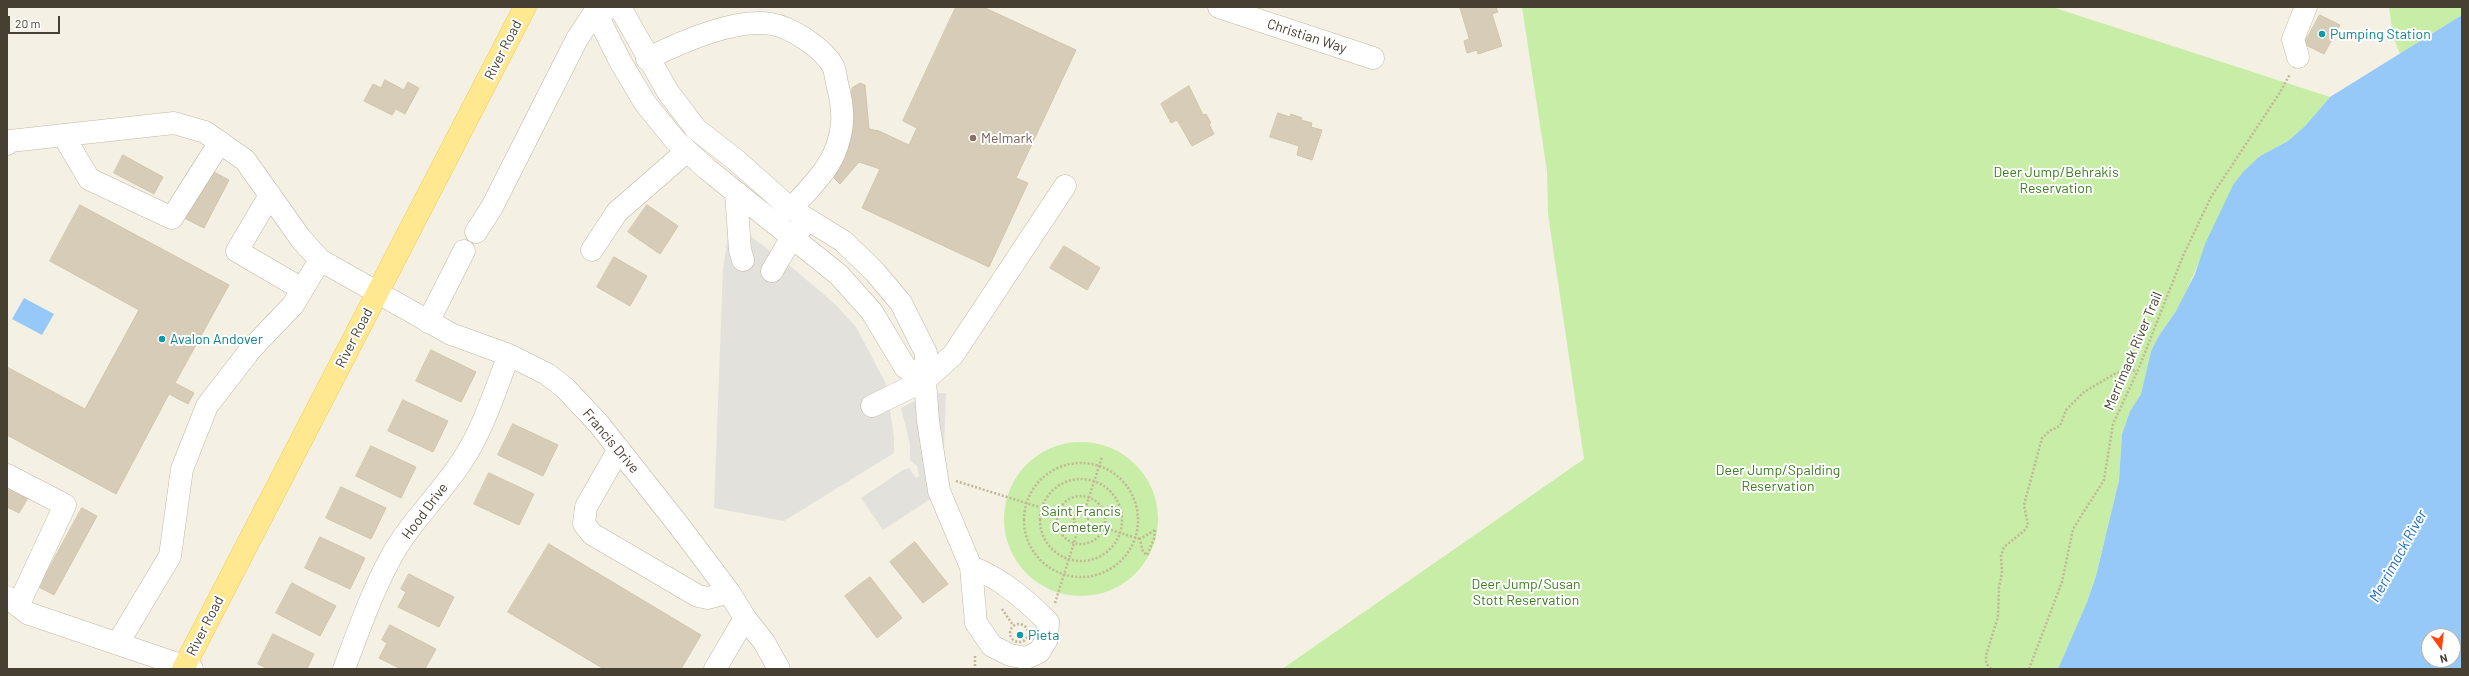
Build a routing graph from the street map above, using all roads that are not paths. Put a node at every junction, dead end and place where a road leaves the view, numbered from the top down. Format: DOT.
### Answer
graph roads {
  1 [pos="526,7"];
  2 [pos="599,7"];
  3 [pos="611,7"];
  4 [pos="1219,7"];
  5 [pos="2306,7"];
  6 [pos="2298,57"];
  7 [pos="1373,58"];
  8 [pos="647,59"];
  9 [pos="63,135"];
  10 [pos="220,142"];
  11 [pos="7,144"];
  12 [pos="687,151"];
  13 [pos="1065,186"];
  14 [pos="736,192"];
  15 [pos="270,195"];
  16 [pos="799,215"];
  17 [pos="476,232"];
  18 [pos="792,237"];
  19 [pos="592,250"];
  20 [pos="464,251"];
  21 [pos="320,260"];
  22 [pos="743,260"];
  23 [pos="772,271"];
  24 [pos="302,289"];
  25 [pos="378,291"];
  26 [pos="428,322"];
  27 [pos="509,355"];
  28 [pos="925,380"];
  29 [pos="872,406"];
  30 [pos="619,449"];
  31 [pos="7,476"];
  32 [pos="971,567"];
  33 [pos="729,592"];
  34 [pos="12,602"];
  35 [pos="745,618"];
  36 [pos="118,643"];
  37 [pos="186,668"];
  38 [pos="344,669"];
  39 [pos="715,669"];
  40 [pos="779,669"];
  1 -- 25 [label="main road, River Road"];
  2 -- 12 [label="street"];
  2 -- 17 [label="street"];
  3 -- 8 [label="street"];
  4 -- 7 [label="street, Christian Way"];
  5 -- 6 [label="street"];
  8 -- 16 [label="street"];
  8 -- 16 [label="street"];
  9 -- 10 [label="street, Francis Drive"];
  9 -- 10 [label="street"];
  9 -- 11 [label="street, Francis Drive"];
  10 -- 15 [label="street, Francis Drive"];
  12 -- 14 [label="street"];
  12 -- 19 [label="street"];
  13 -- 28 [label="street"];
  14 -- 18 [label="street"];
  14 -- 22 [label="street"];
  15 -- 21 [label="street, Francis Drive"];
  15 -- 24 [label="street"];
  16 -- 18 [label="street"];
  16 -- 28 [label="street"];
  18 -- 23 [label="street"];
  18 -- 28 [label="street"];
  20 -- 26 [label="street"];
  21 -- 24 [label="street"];
  21 -- 25 [label="street, Francis Drive"];
  24 -- 36 [label="street"];
  25 -- 26 [label="street, Francis Drive"];
  25 -- 37 [label="main road, River Road"];
  26 -- 27 [label="street, Francis Drive"];
  27 -- 30 [label="street, Francis Drive"];
  27 -- 38 [label="street, Hood Drive"];
  28 -- 29 [label="street"];
  28 -- 32 [label="street"];
  30 -- 33 [label="street, Francis Drive"];
  30 -- 33 [label="street"];
  31 -- 34 [label="street"];
  32 -- 32 [label="street"];
  33 -- 35 [label="street, Francis Drive"];
  34 -- 36 [label="street"];
  35 -- 39 [label="street"];
  35 -- 40 [label="street, Francis Drive"];
  36 -- 37 [label="street"];
}
